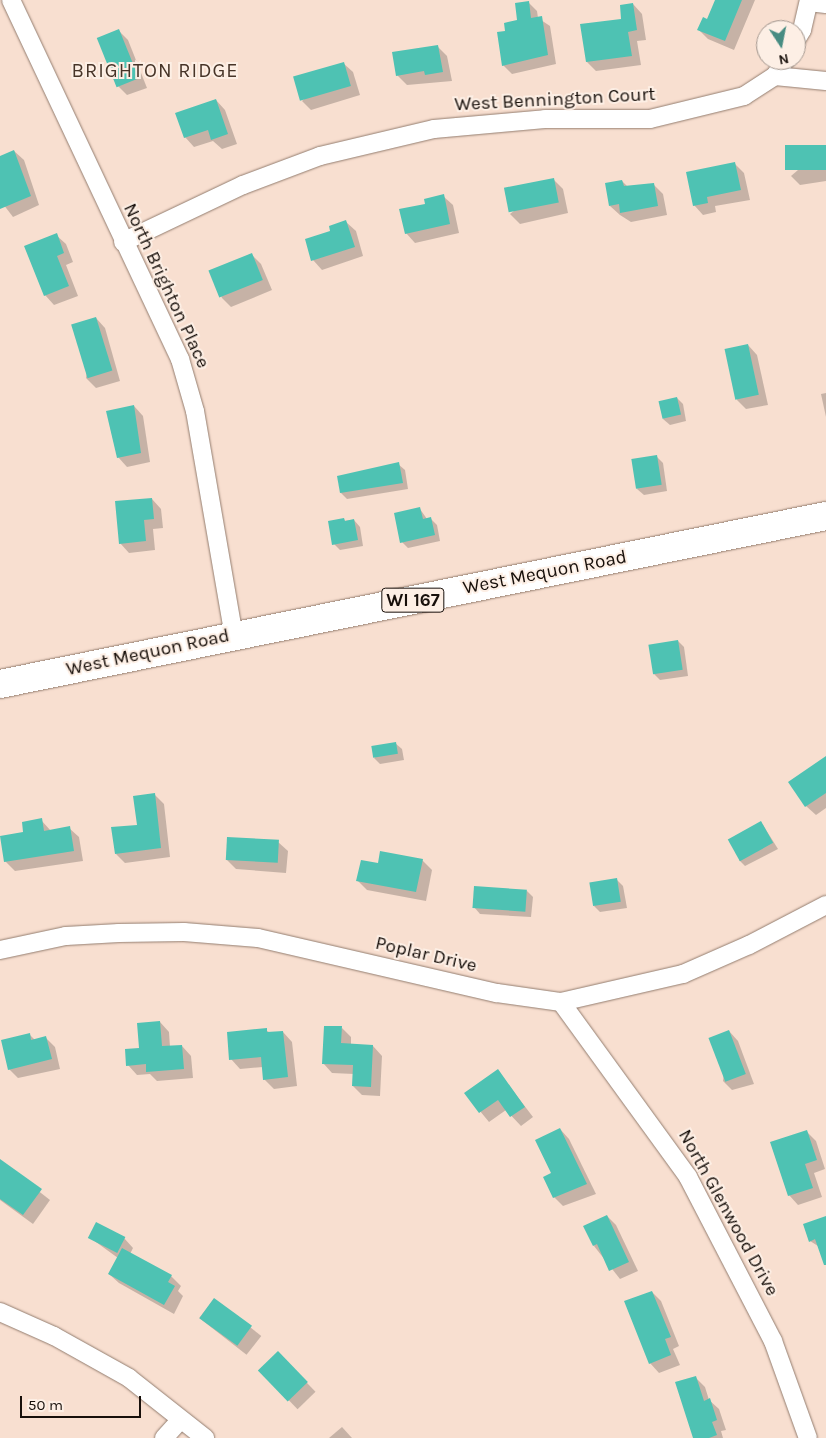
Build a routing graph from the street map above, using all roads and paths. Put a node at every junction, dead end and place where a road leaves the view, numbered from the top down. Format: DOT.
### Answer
graph roads {
  1 [pos="11,0"];
  2 [pos="814,2"];
  3 [pos="805,20"];
  4 [pos="779,70"];
  5 [pos="775,76"];
  6 [pos="826,81"];
  7 [pos="123,242"];
  8 [pos="826,516"];
  9 [pos="234,636"];
  10 [pos="0,684"];
  11 [pos="826,905"];
  12 [pos="0,950"];
  13 [pos="561,1002"];
  14 [pos="0,1312"];
  15 [pos="180,1420"];
  16 [pos="164,1438"];
  17 [pos="205,1438"];
  18 [pos="808,1438"];
  1 -- 7 [label="street, North Brighton Place"];
  2 -- 3 [label="street"];
  4 -- 5 [label="street, West Bennington Court"];
  5 -- 6 [label="street"];
  5 -- 7 [label="street, West Bennington Court"];
  7 -- 9 [label="street, North Brighton Place"];
  8 -- 9 [label="main road, West Mequon Road / WI 167"];
  9 -- 10 [label="main road, West Mequon Road / WI 167"];
  11 -- 13 [label="street, Poplar Drive"];
  12 -- 13 [label="street, Poplar Drive"];
  13 -- 18 [label="street, North Glenwood Drive"];
  14 -- 15 [label="street"];
  15 -- 16 [label="street"];
  15 -- 17 [label="street"];
}
